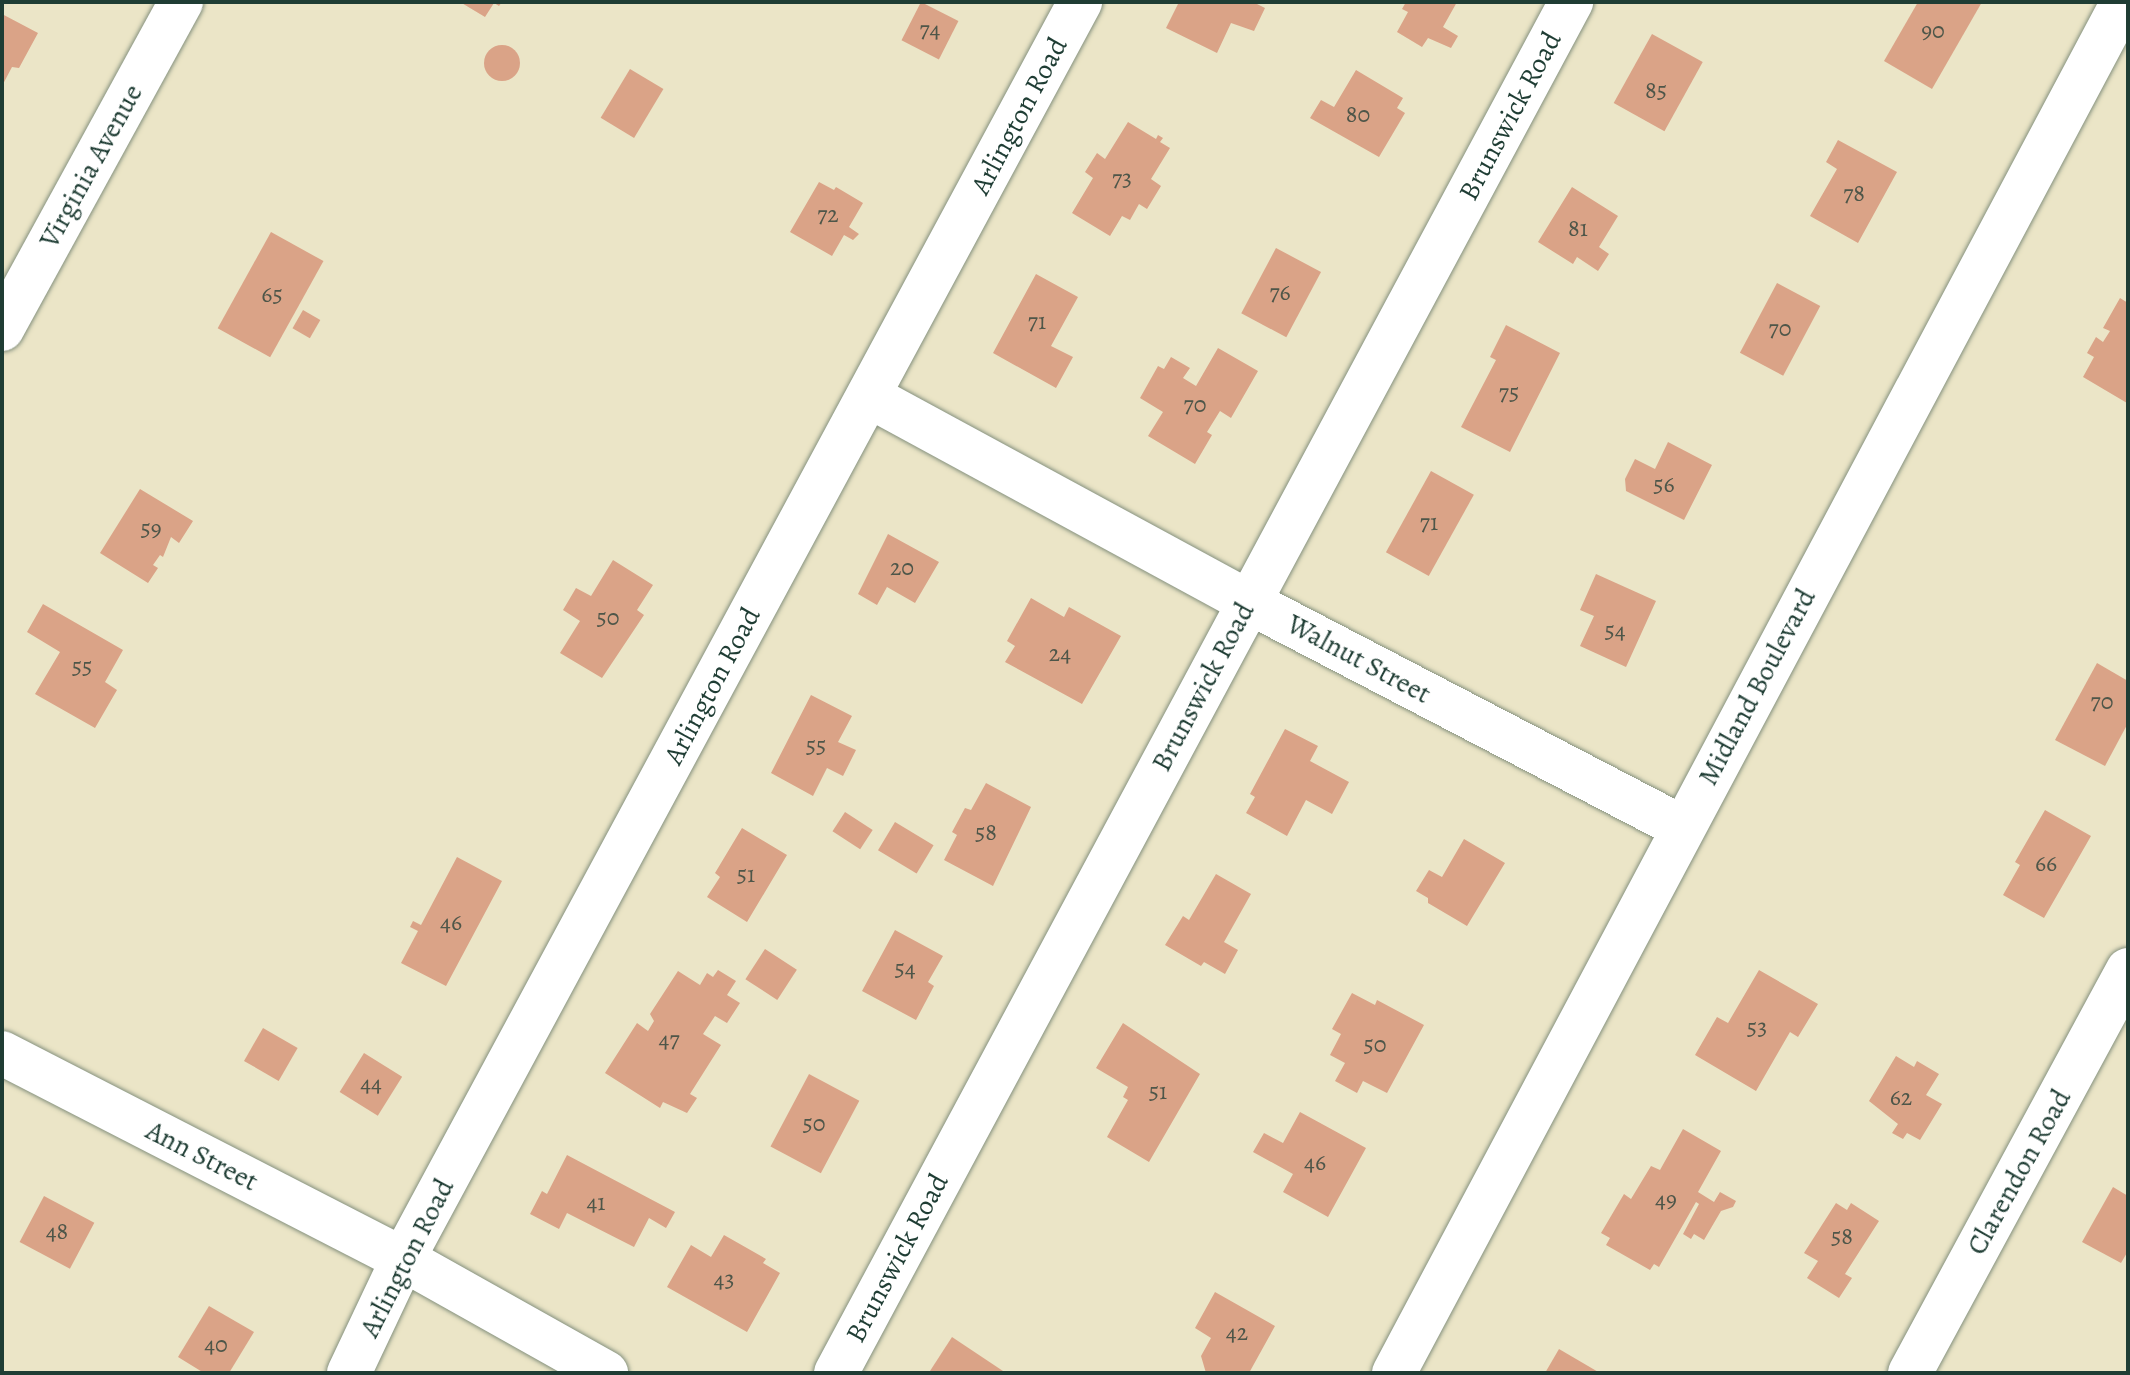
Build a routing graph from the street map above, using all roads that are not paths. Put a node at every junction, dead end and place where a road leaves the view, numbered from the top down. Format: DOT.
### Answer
graph roads {
  1 [pos="181,2"];
  2 [pos="1080,2"];
  3 [pos="1571,2"];
  4 [pos="2123,2"];
  5 [pos="2,329"];
  6 [pos="869,396"];
  7 [pos="1249,602"];
  8 [pos="1682,827"];
  9 [pos="2128,970"];
  10 [pos="2,1053"];
  11 [pos="403,1259"];
  12 [pos="349,1373"];
  13 [pos="606,1373"];
  14 [pos="836,1373"];
  15 [pos="1394,1373"];
  16 [pos="1910,1373"];
  1 -- 5 [label="street, Virginia Avenue"];
  2 -- 6 [label="street, Arlington Road"];
  3 -- 7 [label="street, Brunswick Road"];
  4 -- 8 [label="street, Midland Boulevard"];
  6 -- 7 [label="street, Walnut Street"];
  6 -- 11 [label="street, Arlington Road"];
  7 -- 8 [label="street, Walnut Street"];
  7 -- 14 [label="street, Brunswick Road"];
  8 -- 15 [label="street, Midland Boulevard"];
  9 -- 16 [label="street, Clarendon Road"];
  10 -- 11 [label="street, Ann Street"];
  11 -- 12 [label="street, Arlington Road"];
  11 -- 13 [label="street, Ann Street"];
}
